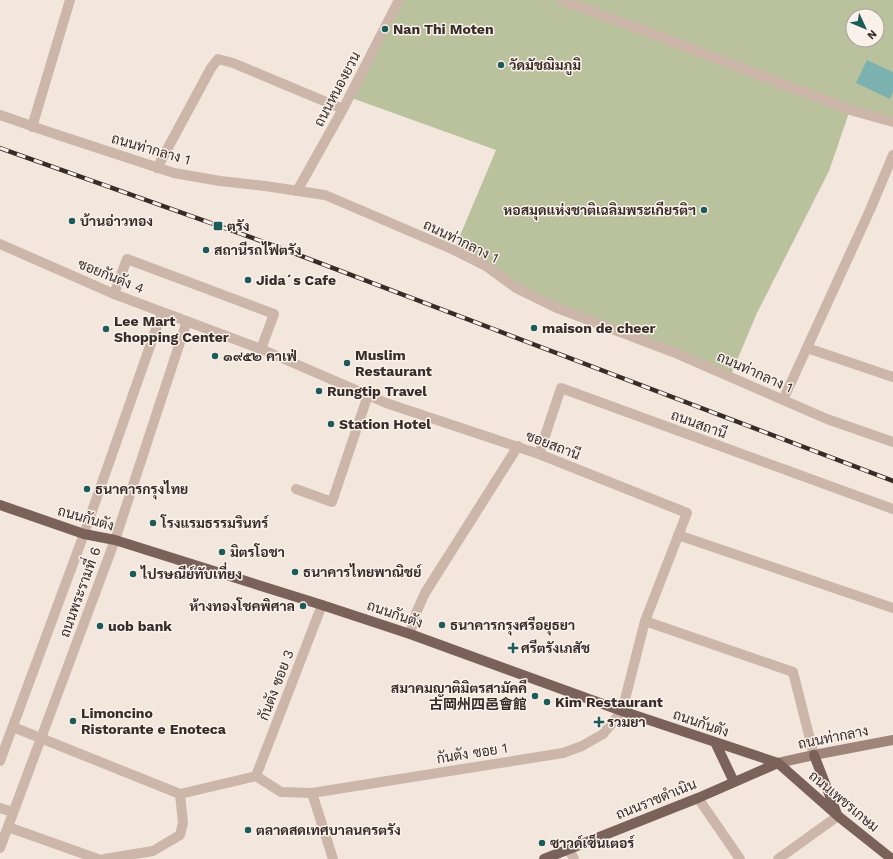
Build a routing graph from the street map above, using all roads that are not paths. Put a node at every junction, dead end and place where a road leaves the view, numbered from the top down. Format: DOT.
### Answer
graph roads {
  1 [pos="70,0"];
  2 [pos="399,0"];
  3 [pos="561,0"];
  4 [pos="343,109"];
  5 [pos="0,115"];
  6 [pos="893,122"];
  7 [pos="32,126"];
  8 [pos="893,155"];
  9 [pos="157,168"];
  10 [pos="297,191"];
  11 [pos="0,244"];
  12 [pos="114,294"];
  13 [pos="162,312"];
  14 [pos="187,321"];
  15 [pos="214,331"];
  16 [pos="807,348"];
  17 [pos="261,349"];
  18 [pos="893,376"];
  19 [pos="368,395"];
  20 [pos="783,400"];
  21 [pos="893,442"];
  22 [pos="518,446"];
  23 [pos="539,454"];
  24 [pos="296,489"];
  25 [pos="0,505"];
  26 [pos="893,509"];
  27 [pos="84,534"];
  28 [pos="678,535"];
  29 [pos="115,540"];
  30 [pos="322,604"];
  31 [pos="893,608"];
  32 [pos="645,621"];
  33 [pos="410,634"];
  34 [pos="622,711"];
  35 [pos="13,727"];
  36 [pos="41,738"];
  37 [pos="893,740"];
  38 [pos="715,742"];
  39 [pos="814,755"];
  40 [pos="0,761"];
  41 [pos="778,763"];
  42 [pos="256,776"];
  43 [pos="734,782"];
  44 [pos="312,793"];
  45 [pos="180,794"];
  46 [pos="698,798"];
  47 [pos="0,808"];
  48 [pos="13,812"];
  49 [pos="838,816"];
  50 [pos="8,827"];
  51 [pos="0,848"];
  52 [pos="569,850"];
  53 [pos="98,859"];
  54 [pos="104,859"];
  55 [pos="333,859"];
  56 [pos="544,859"];
  57 [pos="574,859"];
  58 [pos="740,859"];
  59 [pos="778,859"];
  60 [pos="892,859"];
  1 -- 7 [label="street"];
  2 -- 4 [label="street, ถนนหนองยวน"];
  3 -- 6 [label="street"];
  4 -- 9 [label="street"];
  4 -- 10 [label="street, ถนนหนองยวน"];
  5 -- 7 [label="street, ถนนท่ากลาง 1"];
  7 -- 9 [label="street, ถนนท่ากลาง 1"];
  8 -- 16 [label="street"];
  9 -- 10 [label="street, ถนนท่ากลาง 1"];
  10 -- 20 [label="street, ถนนท่ากลาง 1"];
  11 -- 12 [label="street, ซอยกันตัง 4"];
  12 -- 13 [label="street, ซอยกันตัง 4"];
  12 -- 17 [label="street"];
  13 -- 14 [label="street, ซอยกันตัง 4"];
  13 -- 27 [label="street, ถนนพระรามที่ 6"];
  14 -- 15 [label="street, ซอยกันตัง 4"];
  14 -- 29 [label="street, ถนนพระรามที่ 6"];
  15 -- 17 [label="street, ซอยสถานี"];
  16 -- 18 [label="street"];
  16 -- 20 [label="street"];
  17 -- 19 [label="street, ซอยสถานี"];
  19 -- 22 [label="street, ซอยสถานี"];
  19 -- 24 [label="street"];
  20 -- 21 [label="street, ถนนท่ากลาง 1"];
  22 -- 23 [label="street, ซอยสถานี"];
  22 -- 33 [label="street"];
  23 -- 26 [label="street, ถนนสถานี"];
  23 -- 28 [label="street, ซอยสถานี"];
  25 -- 27 [label="main road, ถนนกันตัง"];
  27 -- 29 [label="main road, ถนนกันตัง"];
  27 -- 35 [label="street, ถนนพระรามที่ 6"];
  28 -- 31 [label="street"];
  28 -- 32 [label="street, ซอยสถานี"];
  29 -- 30 [label="main road, ถนนกันตัง"];
  29 -- 36 [label="street, ถนนพระรามที่ 6"];
  30 -- 33 [label="main road, ถนนกันตัง"];
  30 -- 42 [label="street, กันตัง ซอย 3"];
  32 -- 34 [label="street, ซอยสถานี"];
  32 -- 39 [label="street"];
  33 -- 34 [label="main road, ถนนกันตัง"];
  34 -- 38 [label="main road, ถนนกันตัง"];
  34 -- 44 [label="street, กันตัง ซอย 1"];
  35 -- 36 [label="street"];
  35 -- 40 [label="street, ถนนพระรามที่ 6"];
  36 -- 45 [label="street"];
  36 -- 48 [label="street, ถนนพระรามที่ 6"];
  37 -- 39 [label="main road, ถนนท่ากลาง"];
  38 -- 41 [label="main road, ถนนกันตัง"];
  38 -- 43 [label="main road"];
  39 -- 41 [label="main road, ถนนท่ากลาง"];
  39 -- 49 [label="main road"];
  41 -- 43 [label="main road, ถนนราชดำเนิน"];
  41 -- 49 [label="main road, ถนนเพชรเกษม"];
  42 -- 44 [label="street, กันตัง ซอย 1"];
  42 -- 45 [label="street"];
  43 -- 46 [label="main road, ถนนราชดำเนิน"];
  44 -- 55 [label="street"];
  45 -- 54 [label="street"];
  46 -- 52 [label="main road, ถนนราชดำเนิน"];
  46 -- 58 [label="street"];
  47 -- 48 [label="street"];
  48 -- 50 [label="street, ถนนพระรามที่ 6"];
  49 -- 59 [label="street"];
  49 -- 60 [label="main road, ถนนเพชรเกษม"];
  50 -- 51 [label="street, ถนนพระรามที่ 6"];
  50 -- 53 [label="street"];
  52 -- 56 [label="main road, ถนนราชดำเนิน"];
  52 -- 57 [label="street"];
}
